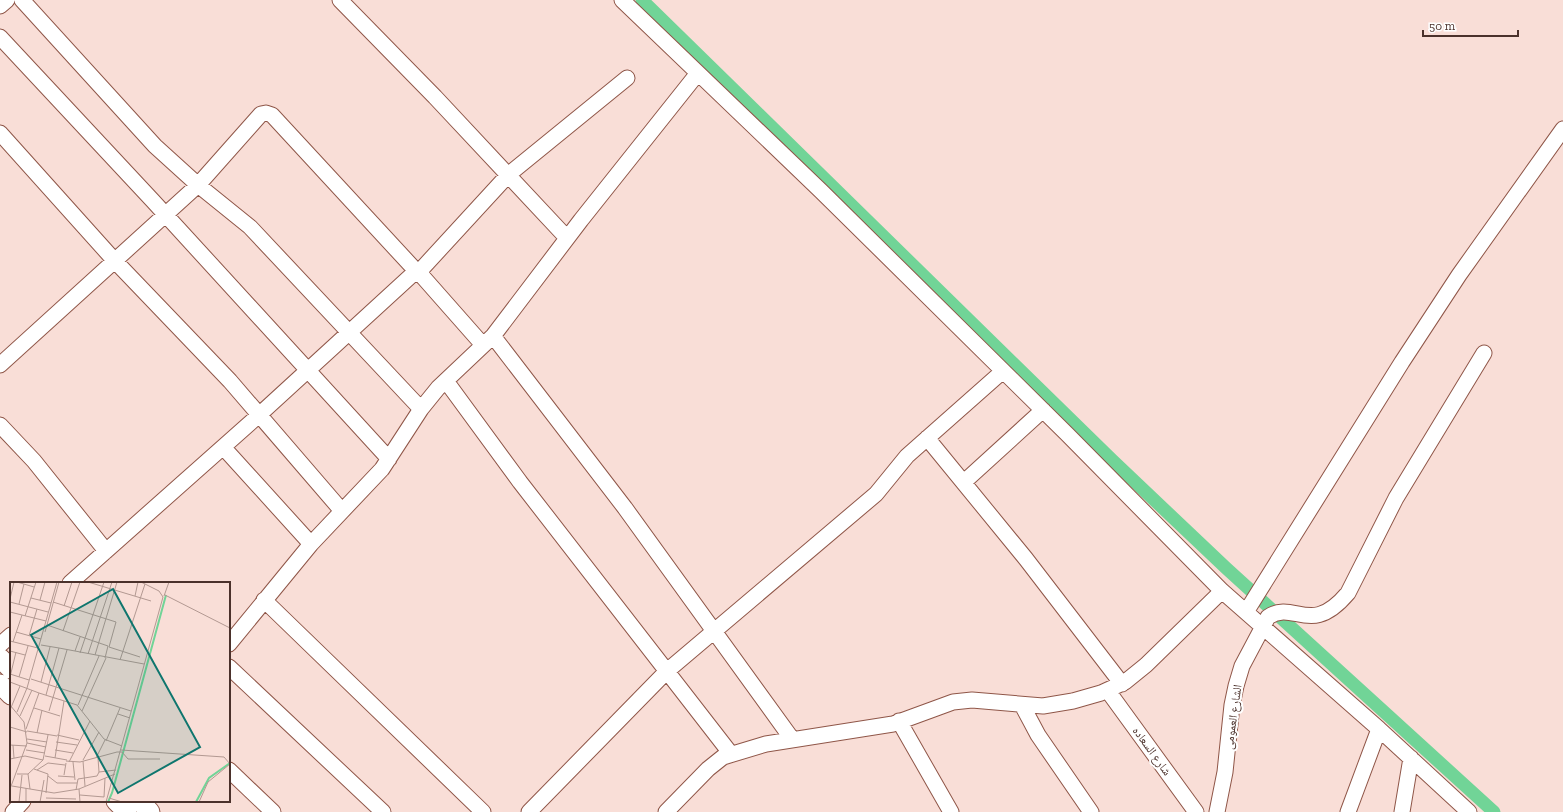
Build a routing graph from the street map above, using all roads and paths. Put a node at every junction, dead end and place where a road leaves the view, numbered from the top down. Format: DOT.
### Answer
graph roads {
  1 [pos="7,0"];
  2 [pos="22,0"];
  3 [pos="340,0"];
  4 [pos="622,0"];
  5 [pos="0,6"];
  6 [pos="0,37"];
  7 [pos="698,73"];
  8 [pos="627,78"];
  9 [pos="1563,129"];
  10 [pos="0,133"];
  11 [pos="508,175"];
  12 [pos="198,185"];
  13 [pos="165,214"];
  14 [pos="567,238"];
  15 [pos="114,260"];
  16 [pos="418,273"];
  17 [pos="349,331"];
  18 [pos="488,340"];
  19 [pos="1484,353"];
  20 [pos="0,365"];
  21 [pos="308,370"];
  22 [pos="1003,370"];
  23 [pos="446,381"];
  24 [pos="421,410"];
  25 [pos="1043,410"];
  26 [pos="259,415"];
  27 [pos="0,426"];
  28 [pos="927,438"];
  29 [pos="223,447"];
  30 [pos="389,459"];
  31 [pos="964,482"];
  32 [pos="342,511"];
  33 [pos="311,544"];
  34 [pos="106,551"];
  35 [pos="71,582"];
  36 [pos="1222,591"];
  37 [pos="264,600"];
  38 [pos="1246,612"];
  39 [pos="1263,627"];
  40 [pos="714,632"];
  41 [pos="10,636"];
  42 [pos="230,643"];
  43 [pos="0,645"];
  44 [pos="0,658"];
  45 [pos="10,668"];
  46 [pos="230,668"];
  47 [pos="667,671"];
  48 [pos="0,684"];
  49 [pos="1122,684"];
  50 [pos="1108,691"];
  51 [pos="10,694"];
  52 [pos="1022,705"];
  53 [pos="899,721"];
  54 [pos="1379,729"];
  55 [pos="792,739"];
  56 [pos="731,754"];
  57 [pos="1411,758"];
  58 [pos="230,771"];
  59 [pos="23,802"];
  60 [pos="117,802"];
  61 [pos="141,802"];
  62 [pos="13,812"];
  63 [pos="127,812"];
  64 [pos="150,812"];
  65 [pos="273,812"];
  66 [pos="383,812"];
  67 [pos="483,812"];
  68 [pos="529,812"];
  69 [pos="666,812"];
  70 [pos="951,812"];
  71 [pos="1091,812"];
  72 [pos="1196,812"];
  73 [pos="1217,812"];
  74 [pos="1348,812"];
  75 [pos="1402,812"];
  76 [pos="1469,812"];
  1 -- 5 [label="street"];
  2 -- 12 [label="street"];
  3 -- 11 [label="street"];
  4 -- 7 [label="street"];
  6 -- 13 [label="street"];
  7 -- 14 [label="street"];
  7 -- 22 [label="street"];
  8 -- 11 [label="street"];
  9 -- 38 [label="street"];
  10 -- 15 [label="street"];
  11 -- 14 [label="street"];
  11 -- 16 [label="street"];
  12 -- 13 [label="street"];
  12 -- 16 [label="street"];
  12 -- 17 [label="street"];
  13 -- 15 [label="street"];
  13 -- 21 [label="street"];
  14 -- 18 [label="street"];
  15 -- 20 [label="street"];
  15 -- 26 [label="street"];
  16 -- 17 [label="street"];
  16 -- 18 [label="street"];
  17 -- 21 [label="street"];
  17 -- 24 [label="street"];
  18 -- 23 [label="street"];
  18 -- 40 [label="street"];
  19 -- 39 [label="street, الشارع العمومى"];
  21 -- 26 [label="street"];
  21 -- 30 [label="street"];
  22 -- 25 [label="street"];
  22 -- 28 [label="street"];
  23 -- 24 [label="street"];
  23 -- 47 [label="street"];
  24 -- 30 [label="street"];
  25 -- 31 [label="street"];
  25 -- 36 [label="street"];
  26 -- 29 [label="street"];
  26 -- 32 [label="street"];
  27 -- 34 [label="street"];
  28 -- 31 [label="street"];
  28 -- 40 [label="street"];
  29 -- 33 [label="street"];
  29 -- 34 [label="street"];
  30 -- 32 [label="street"];
  31 -- 49 [label="street"];
  32 -- 33 [label="street"];
  33 -- 37 [label="street"];
  34 -- 35 [label="street"];
  36 -- 38 [label="street"];
  36 -- 49 [label="street"];
  37 -- 42 [label="street"];
  37 -- 67 [label="street"];
  38 -- 39 [label="street"];
  39 -- 54 [label="street"];
  39 -- 73 [label="street, الشارع العمومى"];
  40 -- 47 [label="street"];
  40 -- 55 [label="street"];
  41 -- 43 [label="street"];
  44 -- 45 [label="street"];
  46 -- 66 [label="street"];
  47 -- 56 [label="street"];
  47 -- 68 [label="street"];
  48 -- 51 [label="street"];
  49 -- 50 [label="street"];
  50 -- 52 [label="street"];
  50 -- 72 [label="street, شارع السعاده"];
  52 -- 53 [label="street"];
  52 -- 71 [label="street"];
  53 -- 55 [label="street"];
  53 -- 70 [label="street"];
  54 -- 57 [label="street"];
  54 -- 74 [label="street"];
  55 -- 56 [label="street"];
  56 -- 69 [label="street"];
  57 -- 75 [label="street"];
  57 -- 76 [label="street"];
  58 -- 65 [label="street"];
  59 -- 62 [label="street"];
  60 -- 63 [label="street"];
  61 -- 64 [label="street"];
}
